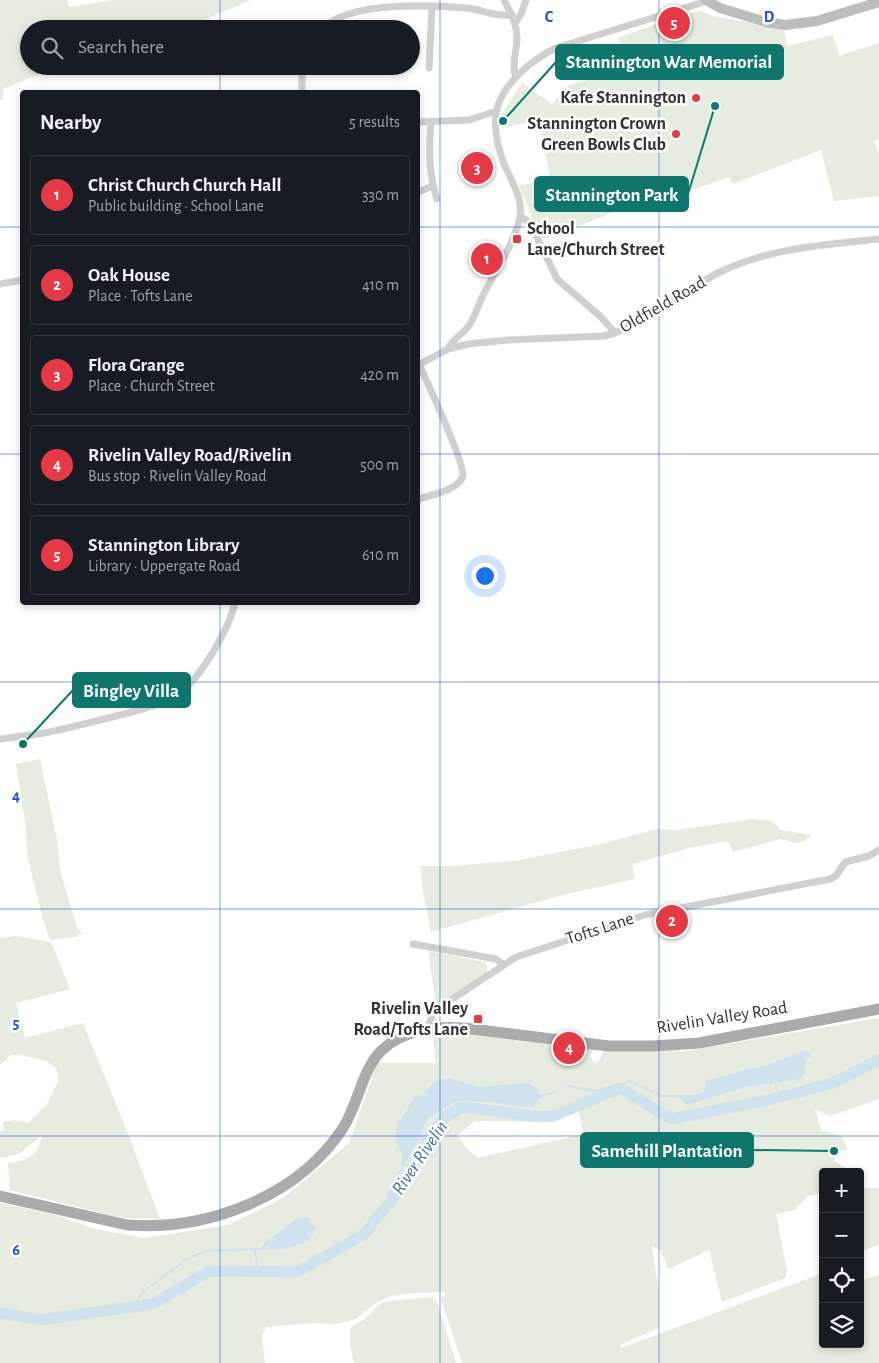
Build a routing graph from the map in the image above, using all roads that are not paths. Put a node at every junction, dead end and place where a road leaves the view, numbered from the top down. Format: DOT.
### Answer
graph roads {
  1 [pos="504,0"];
  2 [pos="526,0"];
  3 [pos="707,0"];
  4 [pos="879,2"];
  5 [pos="432,6"];
  6 [pos="512,15"];
  7 [pos="332,20"];
  8 [pos="515,22"];
  9 [pos="429,68"];
  10 [pos="302,75"];
  11 [pos="516,77"];
  12 [pos="302,90"];
  13 [pos="496,111"];
  14 [pos="431,121"];
  15 [pos="420,122"];
  16 [pos="433,186"];
  17 [pos="420,191"];
  18 [pos="437,199"];
  19 [pos="520,216"];
  20 [pos="879,239"];
  21 [pos="20,280"];
  22 [pos="0,284"];
  23 [pos="615,333"];
  24 [pos="448,349"];
  25 [pos="420,363"];
  26 [pos="420,368"];
  27 [pos="420,498"];
  28 [pos="234,605"];
  29 [pos="0,739"];
  30 [pos="879,850"];
  31 [pos="413,944"];
  32 [pos="504,965"];
  33 [pos="879,1009"];
  34 [pos="428,1029"];
  35 [pos="0,1196"];
  1 -- 6 [label="street"];
  2 -- 8 [label="street"];
  3 -- 4 [label="main road"];
  3 -- 11 [label="street"];
  5 -- 6 [label="street"];
  5 -- 7 [label="street"];
  5 -- 9 [label="street"];
  6 -- 8 [label="street"];
  8 -- 11 [label="street"];
  10 -- 12 [label="street"];
  11 -- 13 [label="street"];
  13 -- 14 [label="street"];
  13 -- 19 [label="street"];
  14 -- 15 [label="street"];
  14 -- 16 [label="street"];
  16 -- 17 [label="street"];
  16 -- 18 [label="street"];
  19 -- 23 [label="street"];
  19 -- 24 [label="street"];
  20 -- 23 [label="street, Oldfield Road"];
  21 -- 22 [label="street"];
  23 -- 24 [label="street, Oldfield Road"];
  24 -- 25 [label="street, Oldfield Road"];
  26 -- 27 [label="street"];
  28 -- 29 [label="street"];
  30 -- 32 [label="street, Tofts Lane"];
  31 -- 32 [label="street"];
  32 -- 34 [label="street, Tofts Lane"];
  33 -- 34 [label="main road, Rivelin Valley Road"];
  34 -- 35 [label="main road, Rivelin Valley Road"];
}
